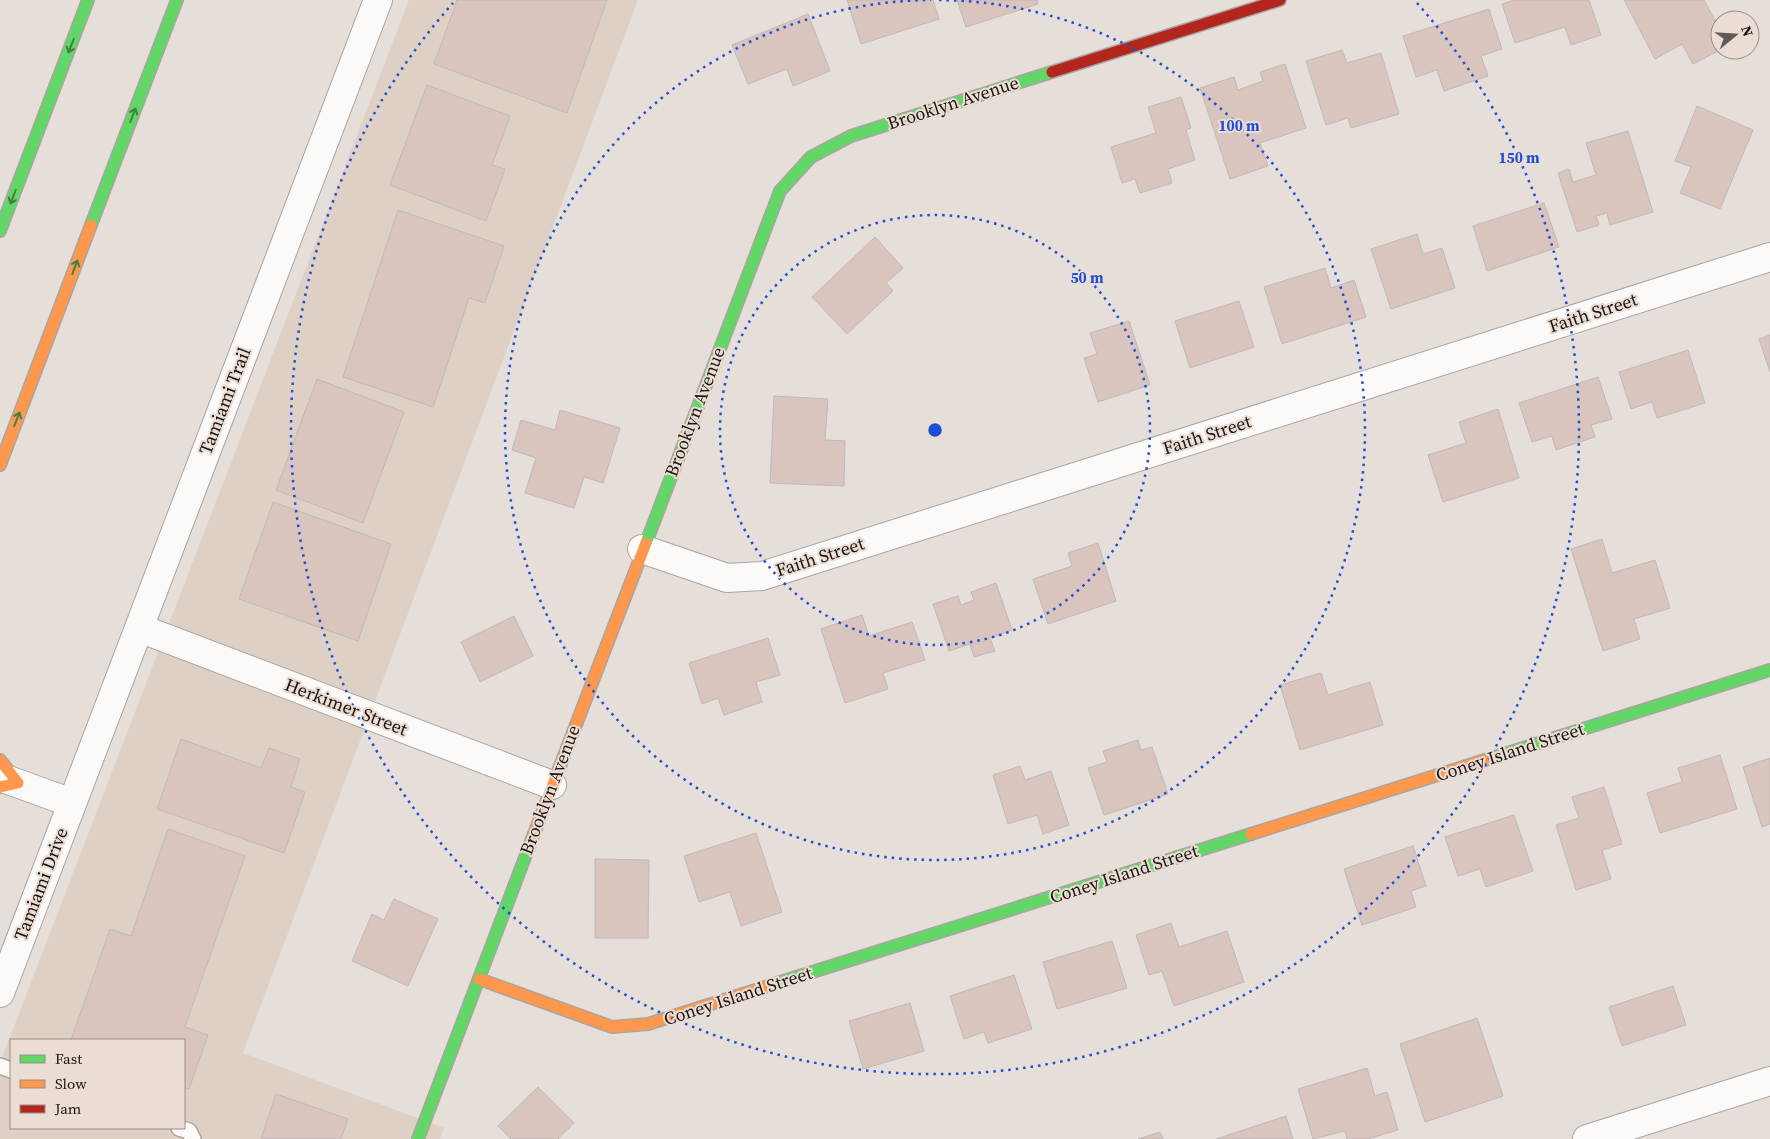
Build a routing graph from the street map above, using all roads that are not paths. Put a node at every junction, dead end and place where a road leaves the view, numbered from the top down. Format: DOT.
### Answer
graph roads {
  1 [pos="88,0"];
  2 [pos="177,0"];
  3 [pos="378,0"];
  4 [pos="1280,0"];
  5 [pos="0,232"];
  6 [pos="1770,257"];
  7 [pos="0,465"];
  8 [pos="642,549"];
  9 [pos="139,628"];
  10 [pos="1770,670"];
  11 [pos="0,760"];
  12 [pos="6,782"];
  13 [pos="552,786"];
  14 [pos="72,802"];
  15 [pos="479,979"];
  16 [pos="0,993"];
  17 [pos="1770,1081"];
  18 [pos="182,1129"];
  19 [pos="193,1139"];
  20 [pos="418,1139"];
  21 [pos="1587,1139"];
  1 -- 5 [label="street, one-way"];
  7 -- 2 [label="street, one-way"];
  3 -- 9 [label="street, Tamiami Trail"];
  4 -- 8 [label="street, Brooklyn Avenue"];
  6 -- 8 [label="street, Faith Street"];
  8 -- 13 [label="street, Brooklyn Avenue"];
  9 -- 13 [label="street, Herkimer Street"];
  9 -- 14 [label="street, Tamiami Trail"];
  10 -- 15 [label="street, Coney Island Street"];
  11 -- 12 [label="street"];
  12 -- 14 [label="street"];
  13 -- 15 [label="street, Brooklyn Avenue"];
  14 -- 16 [label="street, Tamiami Drive"];
  15 -- 20 [label="street, Brooklyn Avenue"];
  17 -- 21 [label="street"];
  18 -- 19 [label="lane"];
}
